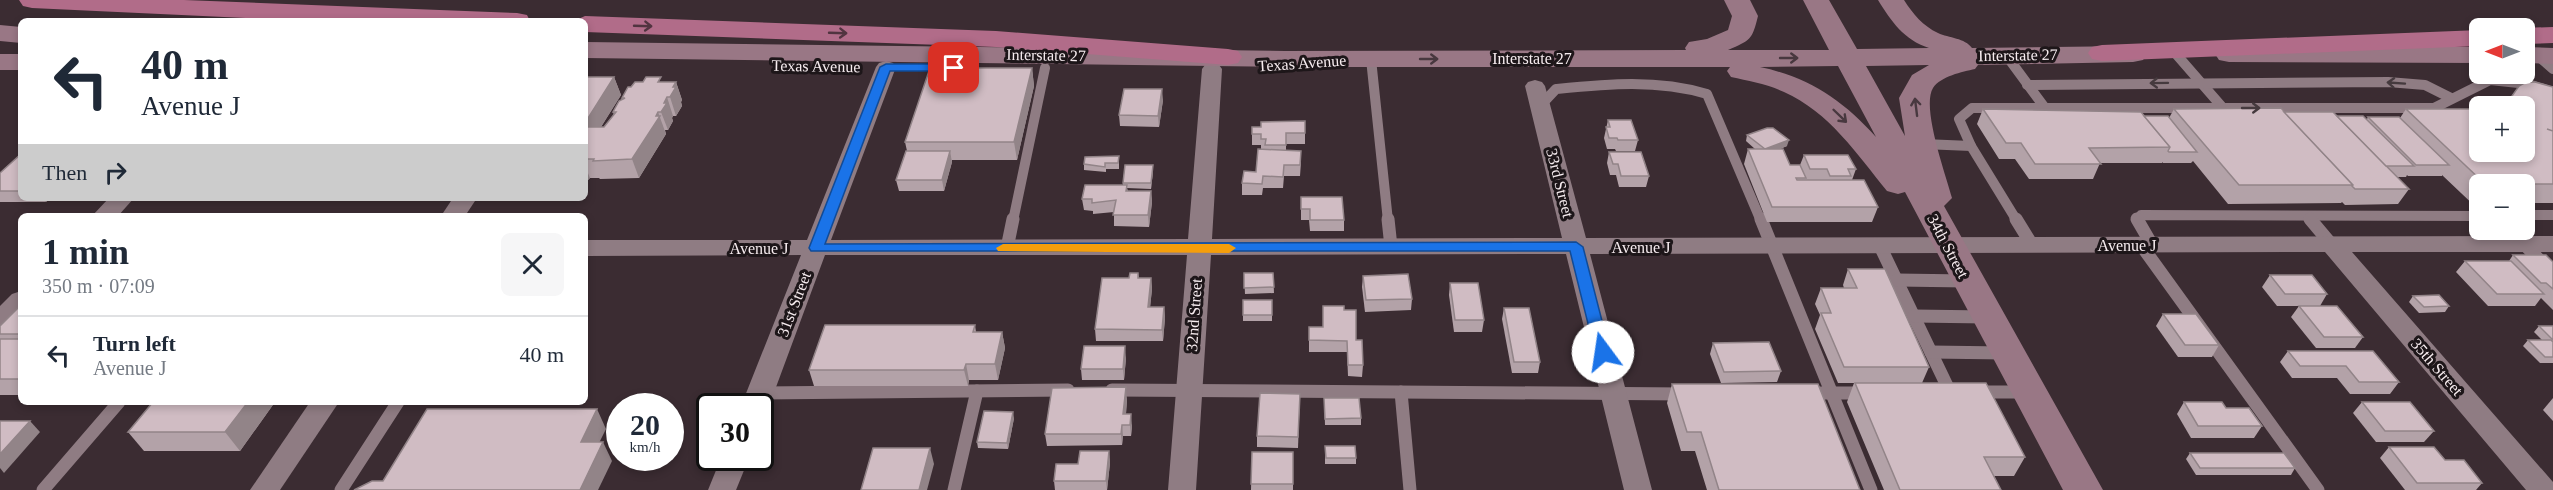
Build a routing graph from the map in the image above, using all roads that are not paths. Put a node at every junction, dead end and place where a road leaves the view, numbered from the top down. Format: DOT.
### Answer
graph roads {
  1 [pos="32,0"];
  2 [pos="1737,0"];
  3 [pos="1816,0"];
  4 [pos="1891,0"];
  5 [pos="439,18"];
  6 [pos="588,24"];
  7 [pos="0,33"];
  8 [pos="18,35"];
  9 [pos="2469,38"];
  10 [pos="0,46"];
  11 [pos="18,46"];
  12 [pos="588,50"];
  13 [pos="2102,53"];
  14 [pos="2176,54"];
  15 [pos="1999,55"];
  16 [pos="2469,55"];
  17 [pos="1626,58"];
  18 [pos="1848,58"];
  19 [pos="1371,59"];
  20 [pos="0,62"];
  21 [pos="18,62"];
  22 [pos="588,63"];
  23 [pos="1220,63"];
  24 [pos="886,67"];
  25 [pos="1045,68"];
  26 [pos="2201,83"];
  27 [pos="2028,85"];
  28 [pos="2553,92"];
  29 [pos="1538,96"];
  30 [pos="2451,98"];
  31 [pos="2045,108"];
  32 [pos="2223,108"];
  33 [pos="1923,144"];
  34 [pos="1971,146"];
  35 [pos="119,201"];
  36 [pos="107,213"];
  37 [pos="2535,215"];
  38 [pos="2553,215"];
  39 [pos="2307,216"];
  40 [pos="2469,216"];
  41 [pos="2331,244"];
  42 [pos="2524,244"];
  43 [pos="2553,244"];
  44 [pos="2032,245"];
  45 [pos="2146,245"];
  46 [pos="1772,246"];
  47 [pos="1880,246"];
  48 [pos="1948,246"];
  49 [pos="1576,247"];
  50 [pos="588,248"];
  51 [pos="816,248"];
  52 [pos="1007,248"];
  53 [pos="1198,248"];
  54 [pos="1391,248"];
  55 [pos="2553,274"];
  56 [pos="1897,280"];
  57 [pos="1968,281"];
  58 [pos="18,303"];
  59 [pos="1914,316"];
  60 [pos="1988,317"];
  61 [pos="0,321"];
  62 [pos="1931,352"];
  63 [pos="2007,352"];
  64 [pos="1189,389"];
  65 [pos="977,391"];
  66 [pos="1401,392"];
  67 [pos="2029,392"];
  68 [pos="760,393"];
  69 [pos="1786,393"];
  70 [pos="1832,393"];
  71 [pos="1879,393"];
  72 [pos="1613,394"];
  73 [pos="1706,394"];
  74 [pos="774,399"];
  75 [pos="115,405"];
  76 [pos="323,405"];
  77 [pos="396,405"];
  78 [pos="730,471"];
  79 [pos="44,490"];
  80 [pos="264,490"];
  81 [pos="341,490"];
  82 [pos="722,490"];
  83 [pos="954,490"];
  84 [pos="1182,490"];
  85 [pos="1410,490"];
  86 [pos="1638,490"];
  87 [pos="1871,490"];
  88 [pos="2083,490"];
  89 [pos="2318,490"];
  90 [pos="2543,490"];
  1 -- 5 [label="highway"];
  2 -- 17 [label="main road"];
  3 -- 18 [label="main road, 34th Street"];
  4 -- 15 [label="main road"];
  6 -- 23 [label="highway, one-way"];
  7 -- 8 [label="main road"];
  9 -- 13 [label="highway"];
  10 -- 11 [label="main road"];
  12 -- 23 [label="main road, Interstate 27"];
  13 -- 14 [label="main road, Interstate 27"];
  13 -- 15 [label="main road, Interstate 27"];
  14 -- 16 [label="main road, Interstate 27"];
  14 -- 26 [label="lane"];
  15 -- 18 [label="main road, Interstate 27"];
  15 -- 27 [label="lane"];
  33 -- 15 [label="main road, one-way"];
  17 -- 18 [label="main road, Interstate 27, one-way"];
  19 -- 17 [label="main road, Interstate 27, one-way"];
  17 -- 48 [label="main road, one-way"];
  18 -- 48 [label="main road, 34th Street"];
  19 -- 23 [label="main road, Texas Avenue"];
  19 -- 54 [label="lane"];
  20 -- 21 [label="main road"];
  22 -- 24 [label="main road, Texas Avenue"];
  23 -- 25 [label="main road, Texas Avenue"];
  23 -- 53 [label="street, 32nd Street"];
  24 -- 25 [label="main road, Texas Avenue"];
  24 -- 51 [label="street, 31st Street"];
  25 -- 52 [label="lane"];
  26 -- 27 [label="lane, one-way"];
  30 -- 26 [label="lane, one-way"];
  26 -- 32 [label="lane"];
  27 -- 31 [label="lane"];
  28 -- 30 [label="lane"];
  29 -- 46 [label="lane"];
  29 -- 49 [label="street, 33rd Street"];
  32 -- 30 [label="lane, one-way"];
  31 -- 32 [label="lane"];
  31 -- 34 [label="lane"];
  33 -- 34 [label="lane"];
  33 -- 48 [label="main road"];
  34 -- 44 [label="lane"];
  35 -- 36 [label="street"];
  37 -- 38 [label="lane"];
  39 -- 40 [label="lane"];
  39 -- 41 [label="lane"];
  39 -- 45 [label="lane"];
  41 -- 42 [label="street, Avenue J"];
  41 -- 45 [label="street, Avenue J"];
  41 -- 90 [label="street, 35th Street"];
  42 -- 43 [label="street, Avenue J"];
  42 -- 55 [label="lane"];
  44 -- 45 [label="street, Avenue J"];
  44 -- 48 [label="street, Avenue J"];
  45 -- 89 [label="lane"];
  46 -- 47 [label="street, Avenue J"];
  46 -- 49 [label="street, Avenue J"];
  46 -- 70 [label="lane"];
  47 -- 48 [label="street, Avenue J"];
  47 -- 56 [label="lane"];
  48 -- 57 [label="main road, 34th Street"];
  49 -- 54 [label="street, Avenue J"];
  49 -- 72 [label="street, 33rd Street"];
  50 -- 51 [label="street, Avenue J"];
  51 -- 52 [label="street, Avenue J"];
  51 -- 68 [label="street, 31st Street"];
  52 -- 53 [label="street, Avenue J"];
  53 -- 54 [label="street, Avenue J"];
  53 -- 64 [label="street, 32nd Street"];
  56 -- 57 [label="lane"];
  56 -- 59 [label="lane"];
  57 -- 60 [label="main road, 34th Street"];
  58 -- 61 [label="street"];
  59 -- 60 [label="lane"];
  59 -- 62 [label="lane"];
  60 -- 63 [label="main road, 34th Street"];
  62 -- 63 [label="lane"];
  62 -- 67 [label="lane"];
  63 -- 67 [label="main road, 34th Street"];
  64 -- 65 [label="lane"];
  64 -- 66 [label="lane"];
  64 -- 84 [label="street, 32nd Street"];
  65 -- 74 [label="lane"];
  65 -- 83 [label="lane"];
  66 -- 72 [label="lane"];
  66 -- 85 [label="lane"];
  67 -- 88 [label="main road, 34th Street"];
  69 -- 70 [label="lane"];
  70 -- 71 [label="lane"];
  70 -- 87 [label="lane"];
  72 -- 73 [label="lane"];
  72 -- 86 [label="street, 33rd Street"];
  75 -- 79 [label="lane"];
  76 -- 80 [label="street"];
  77 -- 81 [label="lane"];
  78 -- 82 [label="street"];
}
